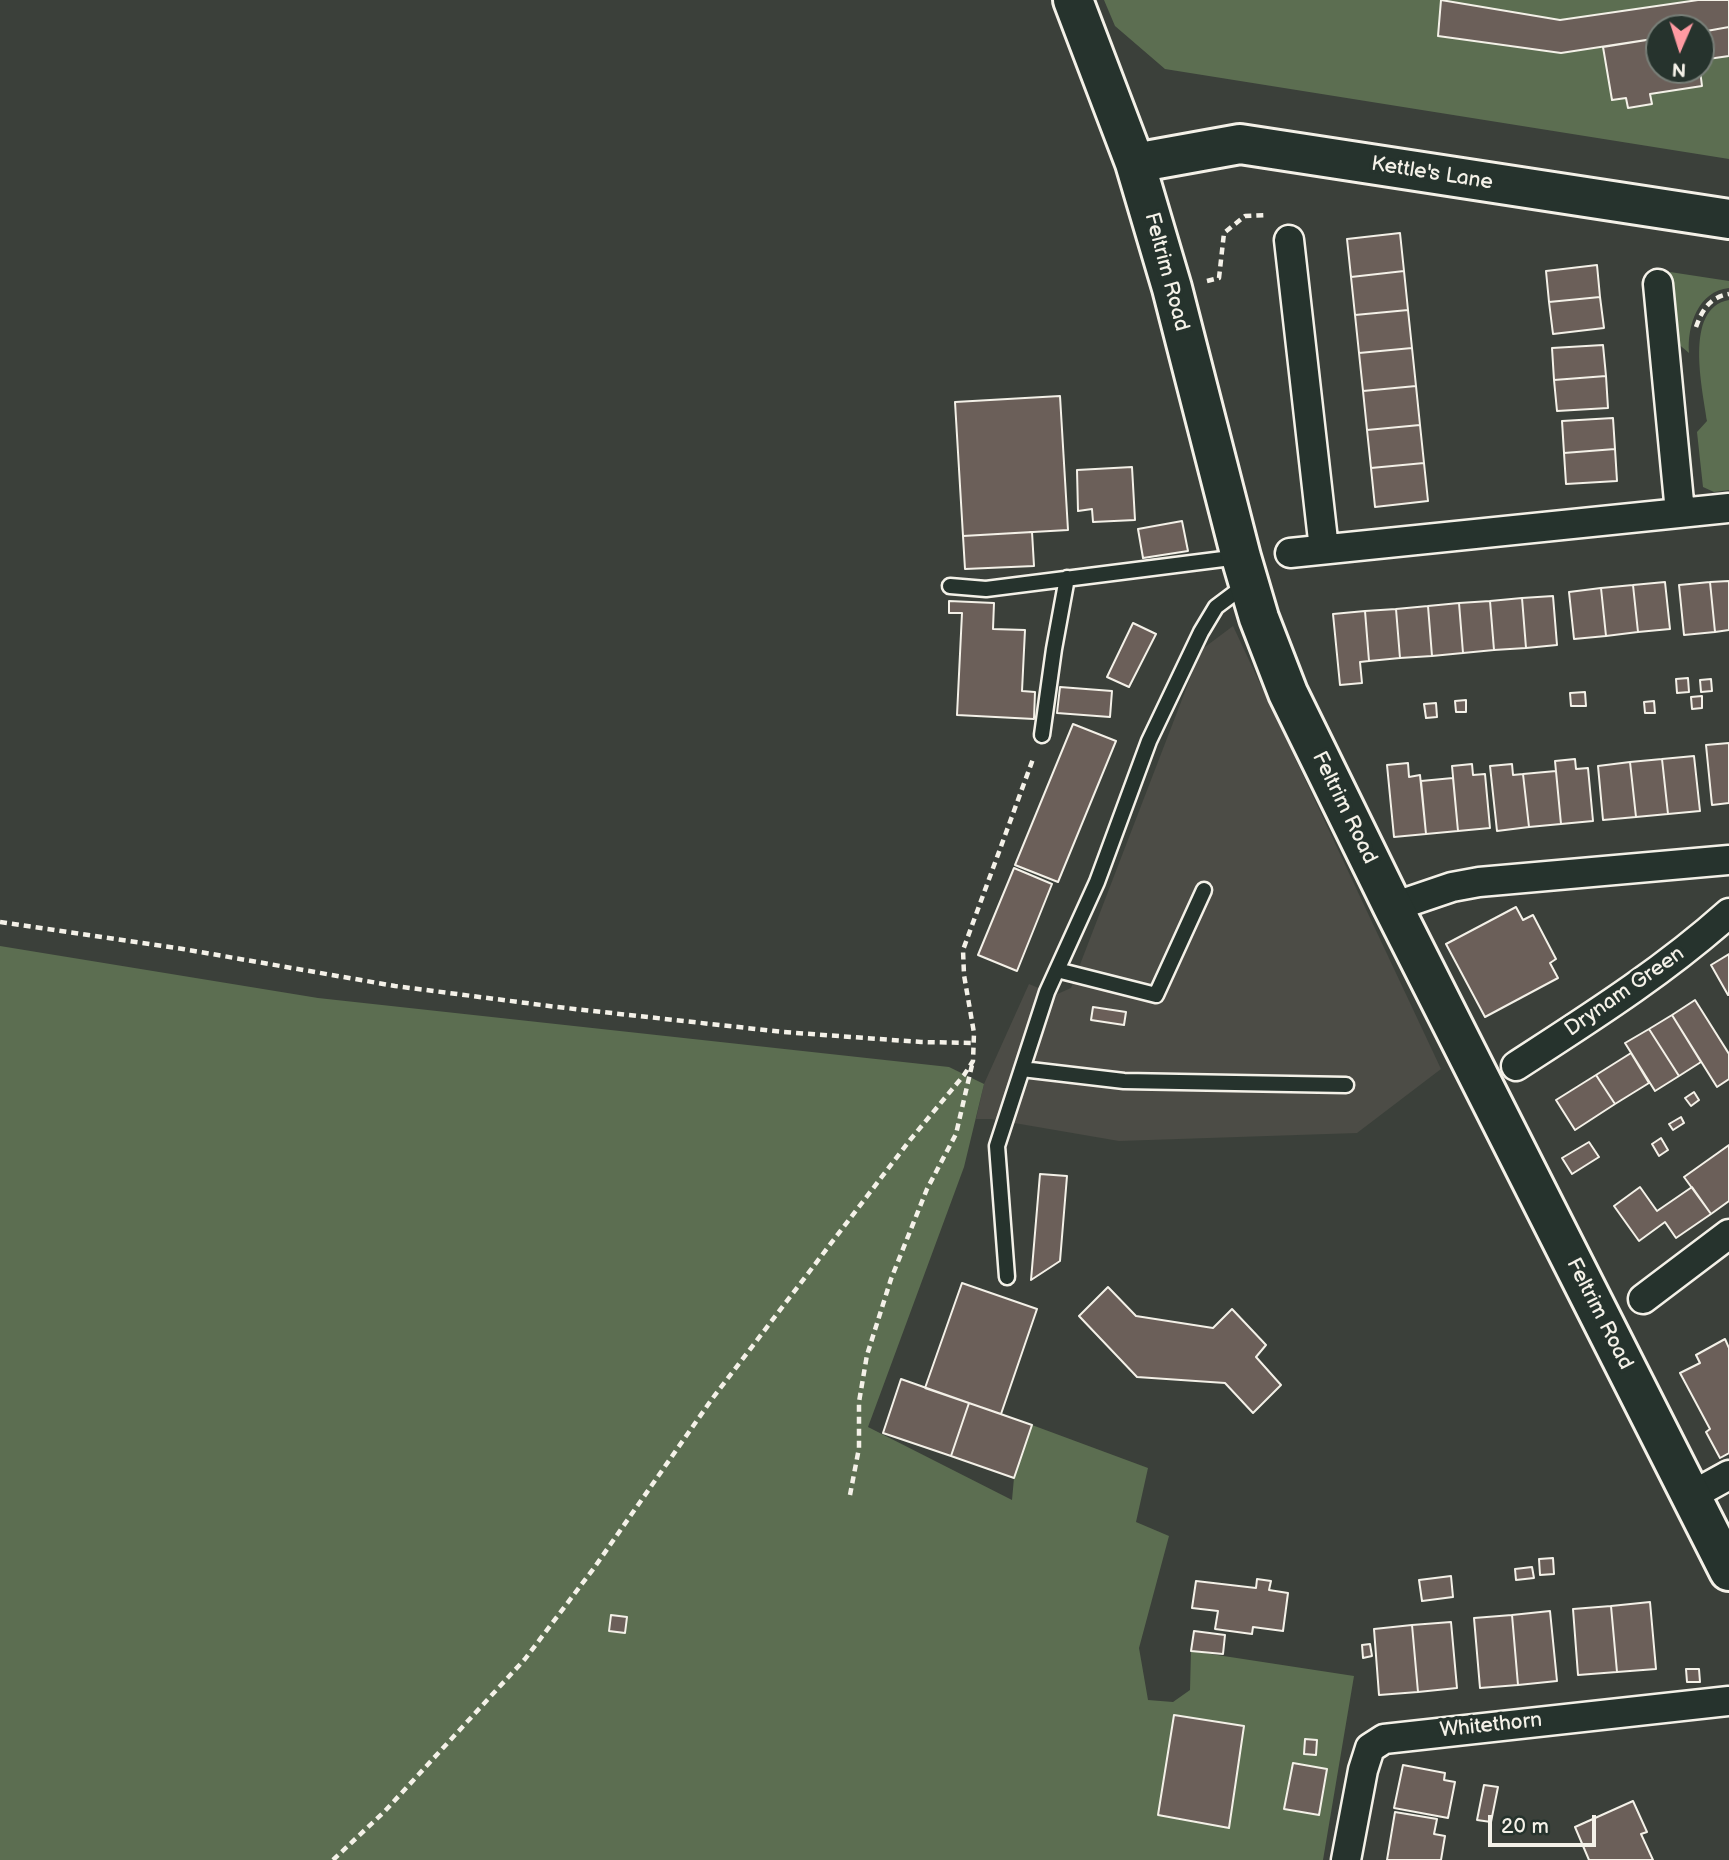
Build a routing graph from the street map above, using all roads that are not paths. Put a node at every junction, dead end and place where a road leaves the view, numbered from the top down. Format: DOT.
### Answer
graph roads {
  1 [pos="1073,0"];
  2 [pos="1135,163"];
  3 [pos="1729,219"];
  4 [pos="1289,240"];
  5 [pos="1658,284"];
  6 [pos="1729,509"];
  7 [pos="1680,512"];
  8 [pos="1324,549"];
  9 [pos="1290,553"];
  10 [pos="1245,570"];
  11 [pos="1067,579"];
  12 [pos="950,586"];
  13 [pos="1042,735"];
  14 [pos="1729,860"];
  15 [pos="1204,890"];
  16 [pos="1393,907"];
  17 [pos="1729,913"];
  18 [pos="1057,970"];
  19 [pos="1516,1066"];
  20 [pos="1022,1069"];
  21 [pos="1346,1085"];
  22 [pos="1729,1234"];
  23 [pos="1007,1276"];
  24 [pos="1643,1299"];
  25 [pos="1729,1475"];
  26 [pos="1690,1496"];
  27 [pos="1729,1571"];
  28 [pos="1729,1701"];
  29 [pos="1346,1860"];
  1 -- 2 [label="street, Feltrim Road"];
  2 -- 3 [label="street, Kettle's Lane"];
  2 -- 10 [label="street, Feltrim Road"];
  4 -- 8 [label="street"];
  5 -- 7 [label="street"];
  6 -- 7 [label="street"];
  7 -- 8 [label="street"];
  8 -- 9 [label="street"];
  10 -- 11 [label="lane"];
  10 -- 16 [label="street, Feltrim Road"];
  10 -- 18 [label="lane"];
  11 -- 12 [label="lane"];
  11 -- 13 [label="lane"];
  14 -- 16 [label="street"];
  15 -- 18 [label="lane"];
  16 -- 26 [label="street, Feltrim Road"];
  17 -- 19 [label="street, Drynam Green"];
  18 -- 20 [label="lane"];
  20 -- 21 [label="lane"];
  20 -- 23 [label="lane"];
  22 -- 24 [label="street"];
  25 -- 26 [label="street"];
  26 -- 27 [label="street, Feltrim Road"];
  28 -- 29 [label="street, Whitethorn"];
}
